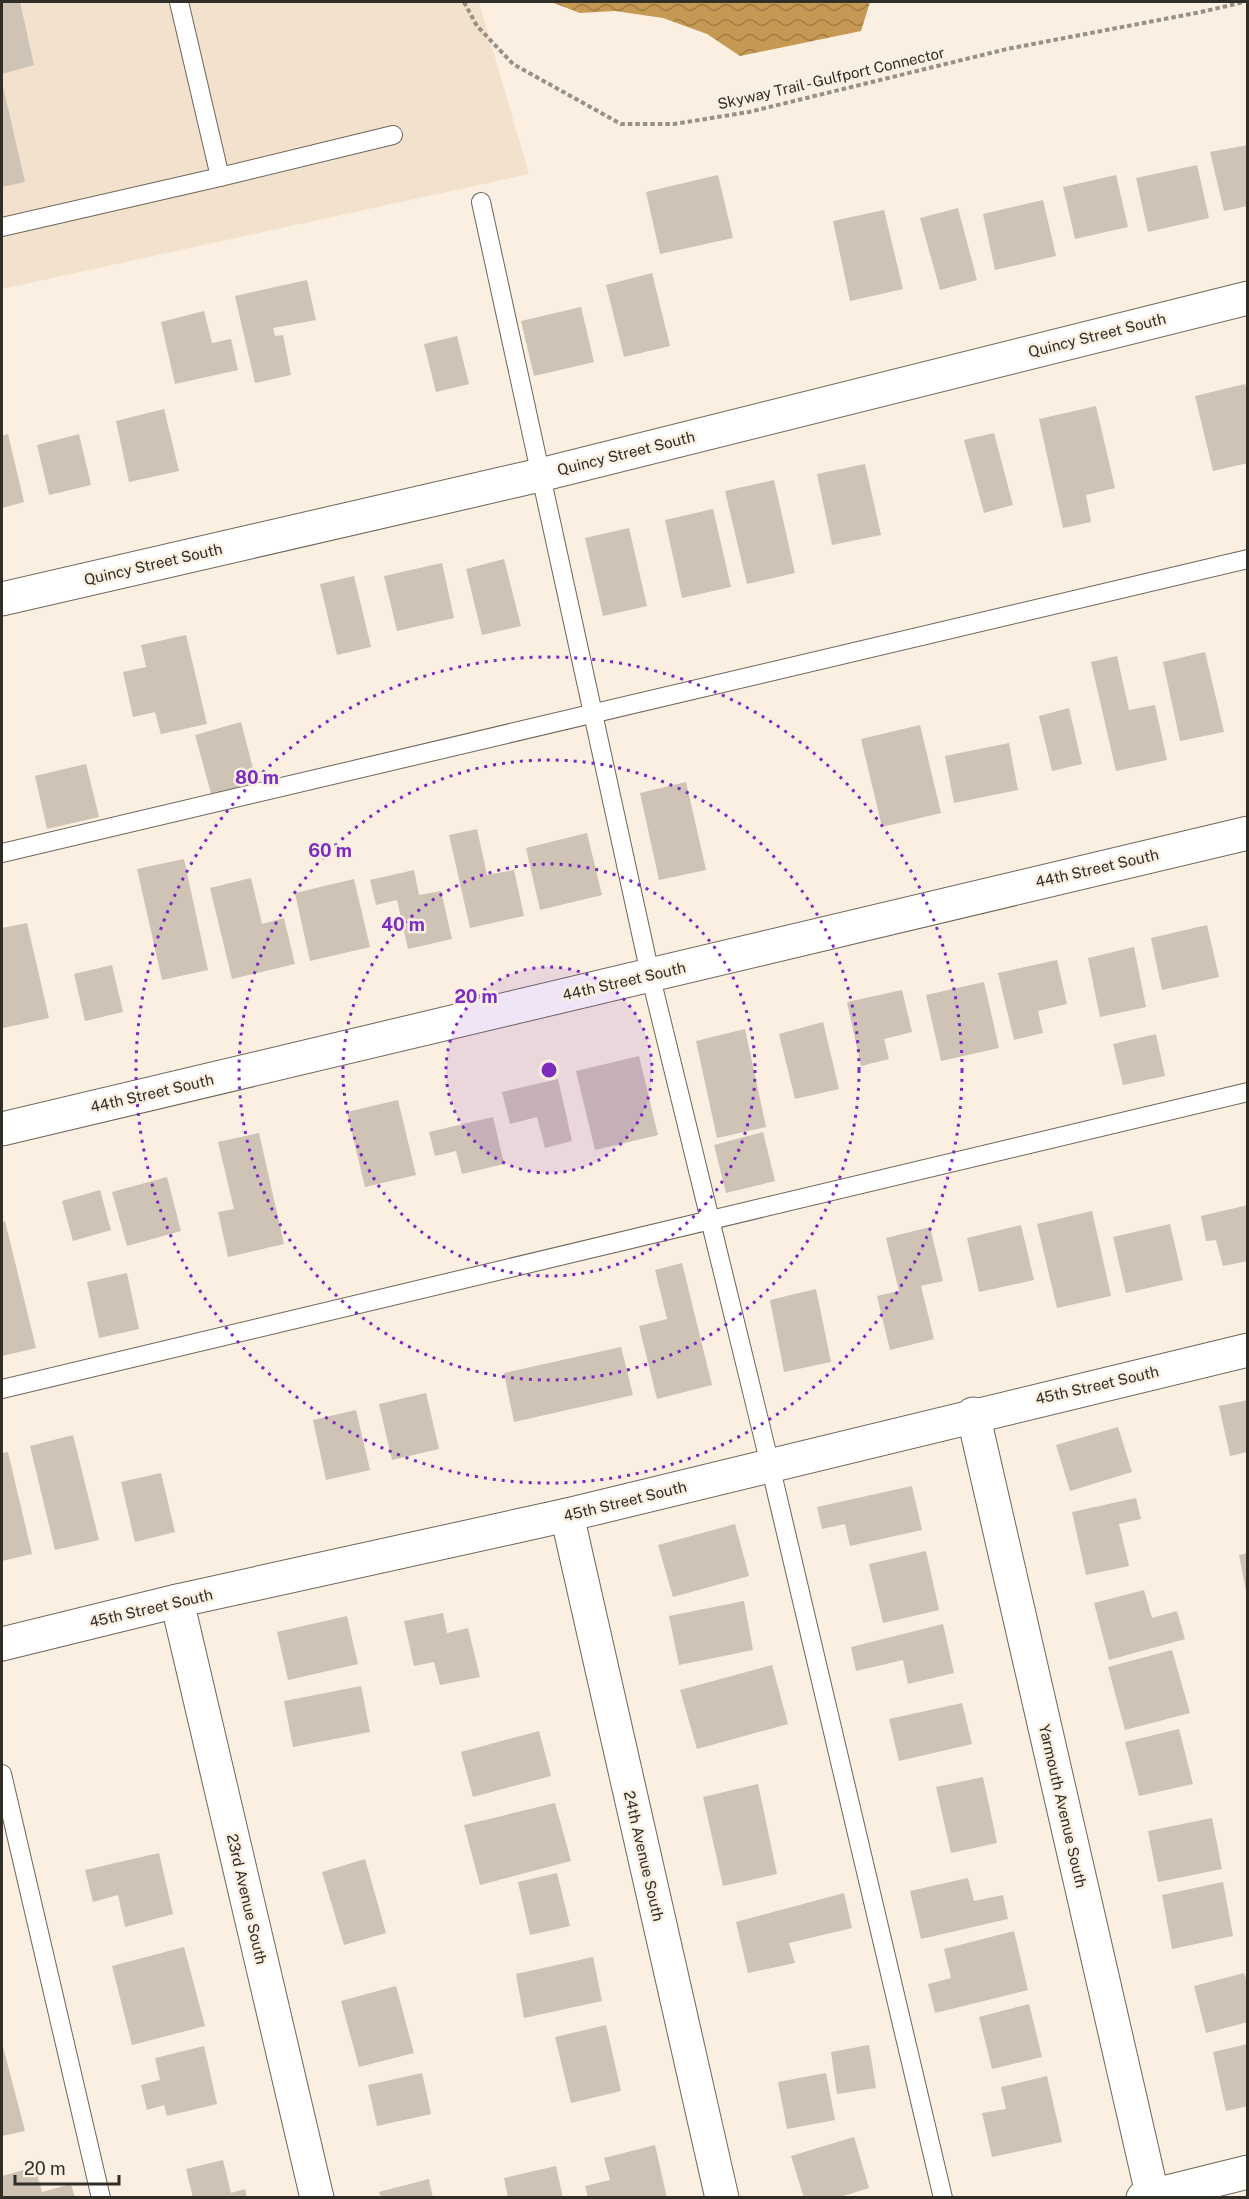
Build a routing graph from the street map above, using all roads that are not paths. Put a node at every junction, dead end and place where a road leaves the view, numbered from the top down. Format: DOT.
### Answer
graph roads {
  1 [pos="179,2"];
  2 [pos="393,135"];
  3 [pos="220,177"];
  4 [pos="481,202"];
  5 [pos="2,226"];
  6 [pos="1248,298"];
  7 [pos="540,475"];
  8 [pos="1248,559"];
  9 [pos="2,599"];
  10 [pos="593,714"];
  11 [pos="1248,833"];
  12 [pos="2,854"];
  13 [pos="650,974"];
  14 [pos="1248,1092"];
  15 [pos="2,1129"];
  16 [pos="711,1220"];
  17 [pos="1248,1350"];
  18 [pos="2,1389"];
  19 [pos="973,1414"];
  20 [pos="770,1465"];
  21 [pos="567,1515"];
  22 [pos="177,1601"];
  23 [pos="2,1644"];
  24 [pos="2,1774"];
  25 [pos="1248,2172"];
  26 [pos="1150,2197"];
  27 [pos="101,2198"];
  28 [pos="317,2198"];
  29 [pos="722,2198"];
  30 [pos="943,2198"];
  1 -- 3 [label="lane"];
  2 -- 3 [label="lane"];
  3 -- 5 [label="lane"];
  4 -- 7 [label="lane"];
  6 -- 7 [label="street, Quincy Street South"];
  7 -- 9 [label="street, Quincy Street South"];
  7 -- 10 [label="lane"];
  8 -- 10 [label="lane"];
  10 -- 12 [label="lane"];
  10 -- 13 [label="lane"];
  11 -- 13 [label="street, 44th Street South"];
  13 -- 15 [label="street, 44th Street South"];
  13 -- 16 [label="lane"];
  14 -- 16 [label="lane"];
  16 -- 18 [label="lane"];
  16 -- 20 [label="lane"];
  17 -- 19 [label="street, 45th Street South"];
  19 -- 20 [label="street, 45th Street South"];
  19 -- 26 [label="street, Yarmouth Avenue South"];
  20 -- 21 [label="street, 45th Street South"];
  20 -- 30 [label="lane"];
  21 -- 22 [label="street, 45th Street South"];
  21 -- 29 [label="street, 24th Avenue South"];
  22 -- 23 [label="street, 45th Street South"];
  22 -- 28 [label="street, 23rd Avenue South"];
  24 -- 27 [label="lane"];
  25 -- 26 [label="street"];
}
